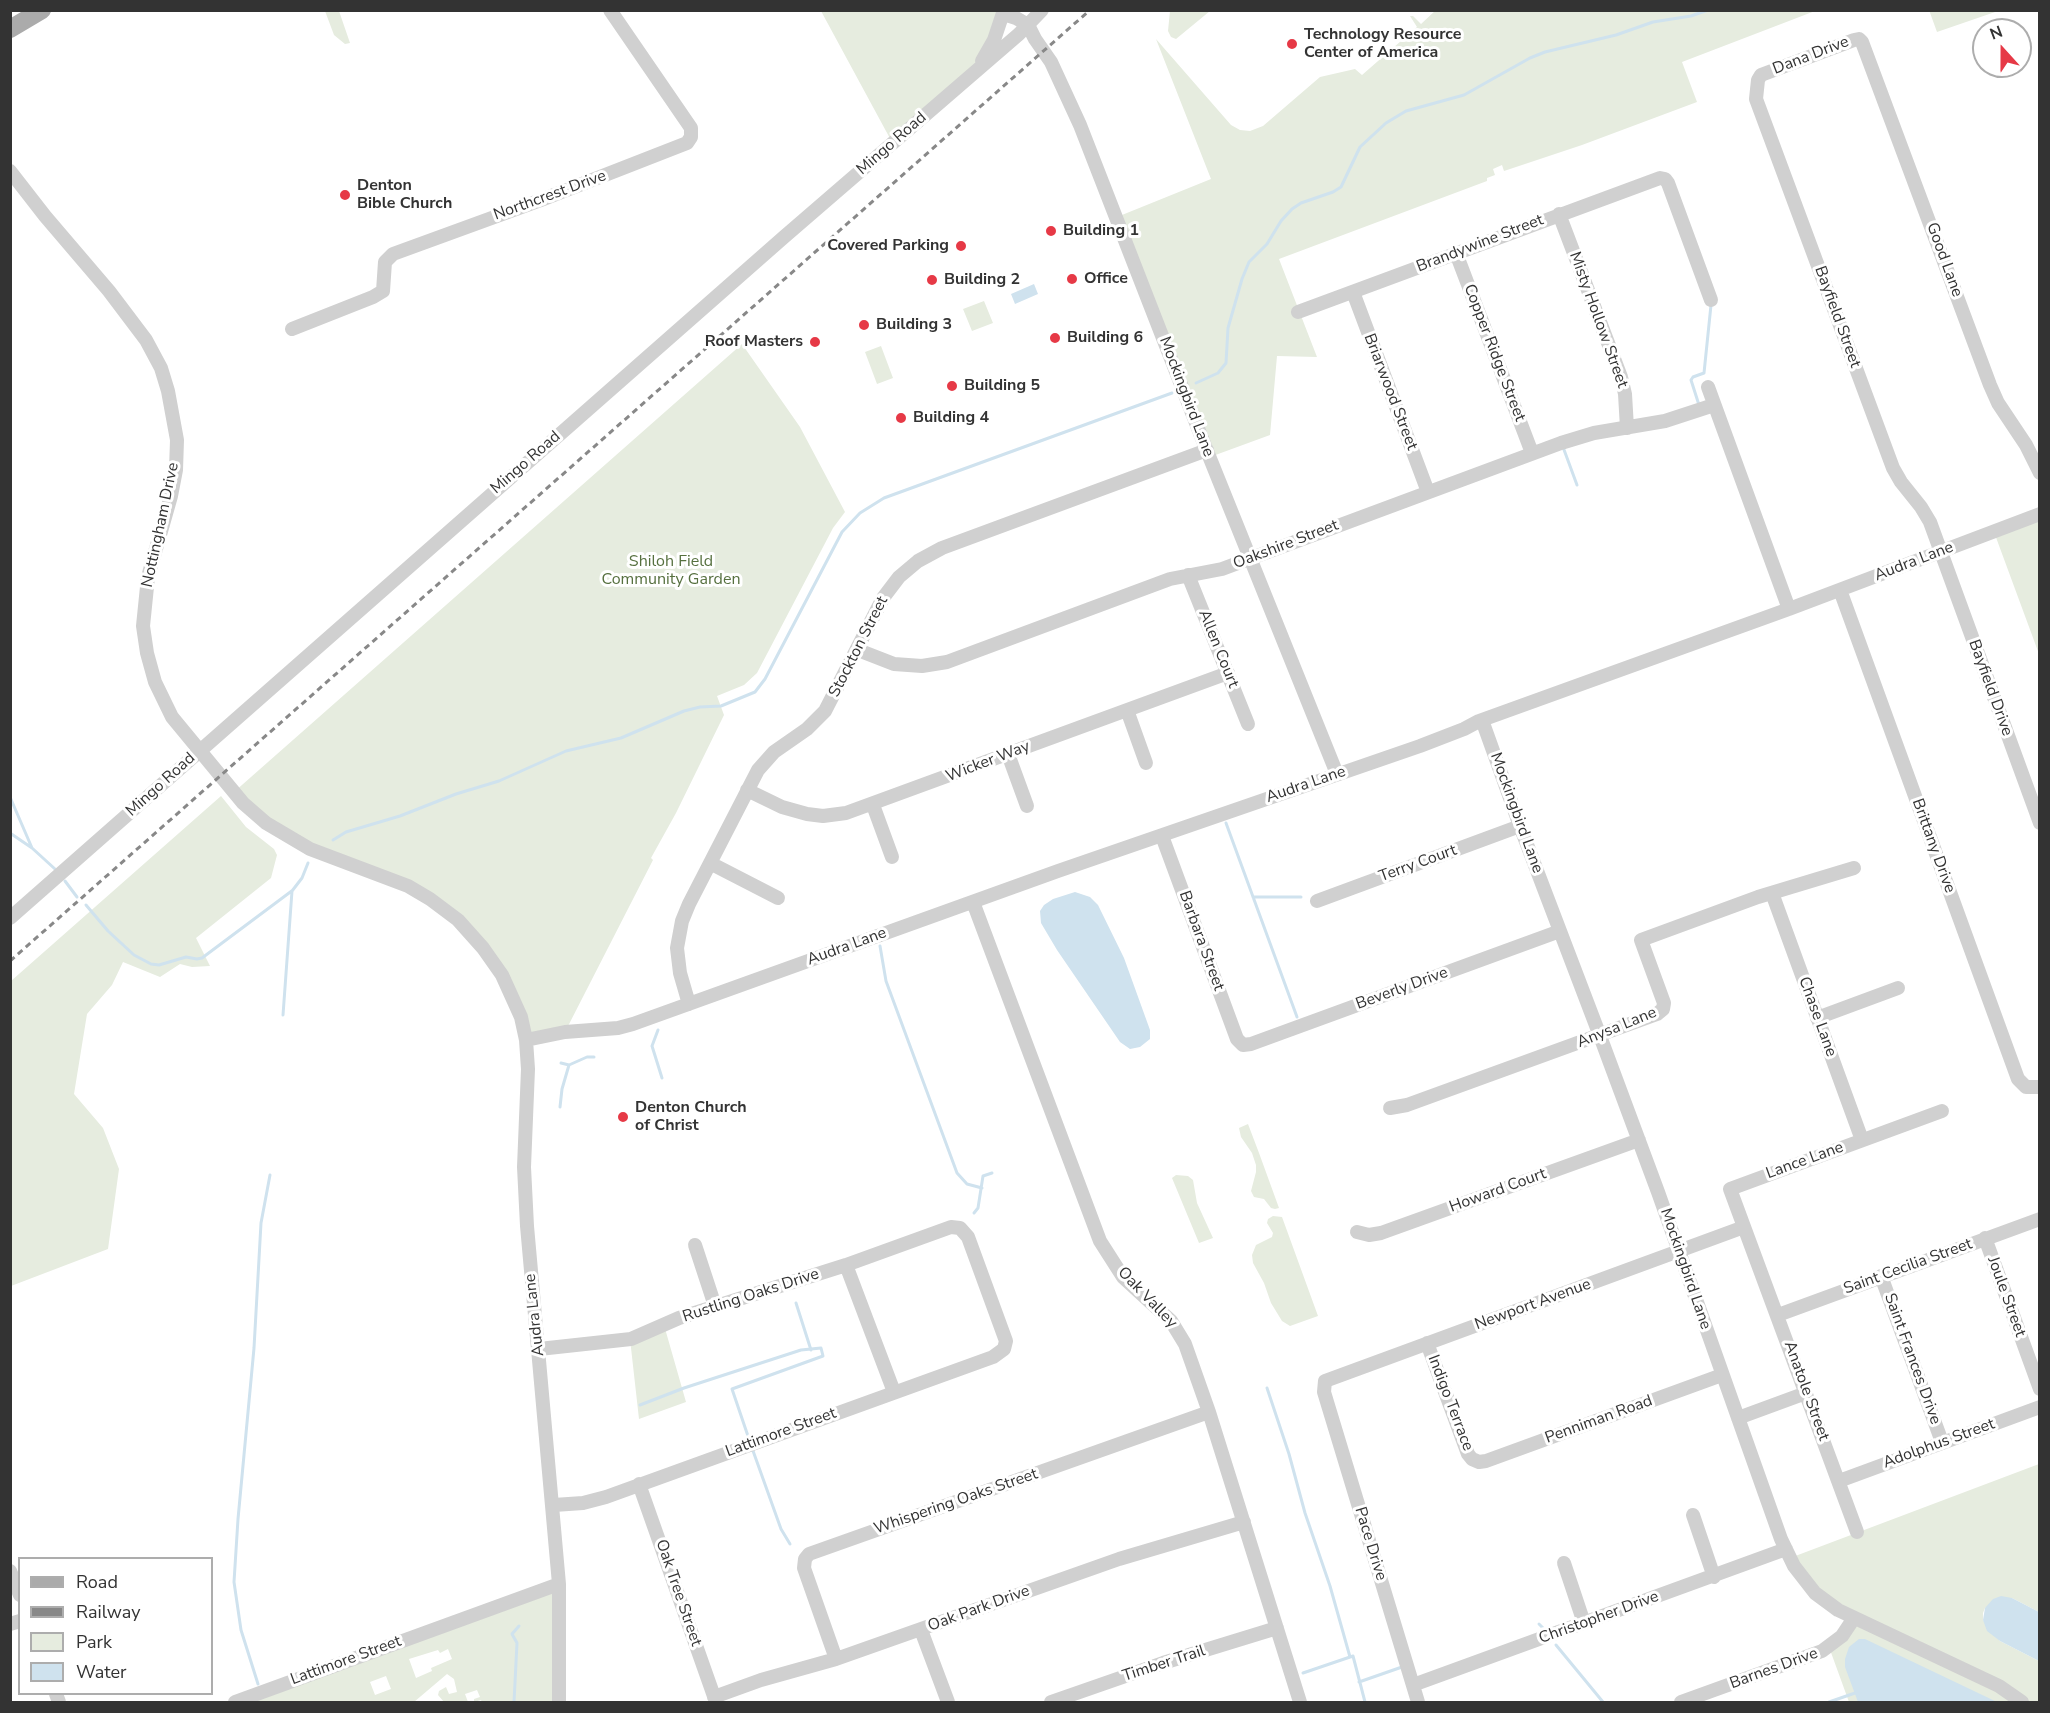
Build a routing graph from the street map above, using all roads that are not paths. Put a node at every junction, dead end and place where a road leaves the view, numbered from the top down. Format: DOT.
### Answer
graph roads {
  1 [pos="42,10"];
  2 [pos="610,10"];
  3 [pos="1022,10"];
  4 [pos="1042,10"];
  5 [pos="1004,12"];
  6 [pos="1028,25"];
  7 [pos="10,29"];
  8 [pos="1861,40"];
  9 [pos="1761,75"];
  10 [pos="966,78"];
  11 [pos="10,171"];
  12 [pos="1559,214"];
  13 [pos="1456,254"];
  14 [pos="1353,292"];
  15 [pos="1711,300"];
  16 [pos="1298,312"];
  17 [pos="292,329"];
  18 [pos="1708,387"];
  19 [pos="1714,405"];
  20 [pos="1627,428"];
  21 [pos="1207,450"];
  22 [pos="1532,453"];
  23 [pos="2040,474"];
  24 [pos="1428,492"];
  25 [pos="2040,514"];
  26 [pos="1940,552"];
  27 [pos="1251,558"];
  28 [pos="1188,575"];
  29 [pos="1840,590"];
  30 [pos="1789,609"];
  31 [pos="858,650"];
  32 [pos="1228,673"];
  33 [pos="1127,710"];
  34 [pos="1482,720"];
  35 [pos="1248,724"];
  36 [pos="199,752"];
  37 [pos="1008,754"];
  38 [pos="1146,763"];
  39 [pos="1336,774"];
  40 [pos="747,790"];
  41 [pos="873,805"];
  42 [pos="1028,806"];
  43 [pos="2040,823"];
  44 [pos="1520,826"];
  45 [pos="1162,836"];
  46 [pos="892,857"];
  47 [pos="710,863"];
  48 [pos="1854,868"];
  49 [pos="1772,893"];
  50 [pos="778,898"];
  51 [pos="973,902"];
  52 [pos="1317,902"];
  53 [pos="10,918"];
  54 [pos="1560,931"];
  55 [pos="1898,988"];
  56 [pos="689,1004"];
  57 [pos="1817,1018"];
  58 [pos="1600,1036"];
  59 [pos="526,1040"];
  60 [pos="1243,1045"];
  61 [pos="2040,1087"];
  62 [pos="1390,1108"];
  63 [pos="1942,1111"];
  64 [pos="1639,1140"];
  65 [pos="1862,1140"];
  66 [pos="2040,1219"];
  67 [pos="1744,1227"];
  68 [pos="1357,1232"];
  69 [pos="1985,1238"];
  70 [pos="695,1245"];
  71 [pos="1753,1250"];
  72 [pos="1679,1252"];
  73 [pos="846,1265"];
  74 [pos="1881,1276"];
  75 [pos="716,1306"];
  76 [pos="1778,1315"];
  77 [pos="1427,1343"];
  78 [pos="538,1349"];
  79 [pos="1004,1349"];
  80 [pos="1722,1375"];
  81 [pos="1323,1384"];
  82 [pos="2040,1389"];
  83 [pos="894,1392"];
  84 [pos="1806,1393"];
  85 [pos="2040,1407"];
  86 [pos="1209,1412"];
  87 [pos="1738,1418"];
  88 [pos="1942,1442"];
  89 [pos="1475,1461"];
  90 [pos="1839,1481"];
  91 [pos="639,1484"];
  92 [pos="554,1505"];
  93 [pos="1693,1515"];
  94 [pos="1244,1522"];
  95 [pos="1857,1532"];
  96 [pos="1786,1549"];
  97 [pos="1564,1563"];
  98 [pos="10,1571"];
  99 [pos="1714,1576"];
  100 [pos="559,1584"];
  101 [pos="18,1590"];
  102 [pos="1854,1618"];
  103 [pos="1584,1623"];
  104 [pos="1277,1628"];
  105 [pos="921,1630"];
  106 [pos="836,1659"];
  107 [pos="1413,1685"];
  108 [pos="715,1700"];
  109 [pos="235,1702"];
  110 [pos="559,1702"];
  111 [pos="948,1702"];
  112 [pos="1051,1702"];
  113 [pos="1300,1702"];
  114 [pos="1418,1702"];
  115 [pos="1682,1702"];
  116 [pos="2022,1702"];
  1 -- 7 [label="main road"];
  2 -- 17 [label="street, Northcrest Drive"];
  3 -- 6 [label="street, Mockingbird Lane"];
  4 -- 6 [label="street, Mingo Road"];
  5 -- 6 [label="street"];
  5 -- 10 [label="street"];
  6 -- 10 [label="street, Mingo Road"];
  6 -- 21 [label="street, Mockingbird Lane"];
  8 -- 9 [label="street, Dana Drive"];
  8 -- 23 [label="street, Good Lane"];
  9 -- 26 [label="street, Bayfield Street"];
  10 -- 36 [label="street, Mingo Road"];
  11 -- 36 [label="street, Nottingham Drive"];
  12 -- 13 [label="street, Brandywine Street"];
  12 -- 15 [label="street, Brandywine Street"];
  12 -- 20 [label="street, Misty Hollow Street"];
  13 -- 14 [label="street, Brandywine Street"];
  13 -- 22 [label="street, Copper Ridge Street"];
  14 -- 16 [label="street, Brandywine Street"];
  14 -- 24 [label="street, Briarwood Street"];
  18 -- 19 [label="street"];
  19 -- 20 [label="street, Oakshire Street"];
  19 -- 30 [label="street"];
  20 -- 22 [label="street, Oakshire Street"];
  21 -- 27 [label="street, Mockingbird Lane"];
  21 -- 31 [label="street, Stockton Street"];
  22 -- 24 [label="street, Oakshire Street"];
  24 -- 27 [label="street, Oakshire Street"];
  25 -- 26 [label="street, Audra Lane"];
  26 -- 29 [label="street, Audra Lane"];
  26 -- 43 [label="street, Bayfield Drive"];
  27 -- 28 [label="street, Oakshire Street"];
  27 -- 39 [label="street, Mockingbird Lane"];
  28 -- 31 [label="street, Oakshire Street"];
  28 -- 32 [label="street, Allen Court"];
  29 -- 30 [label="street, Audra Lane"];
  29 -- 61 [label="street, Brittany Drive"];
  30 -- 34 [label="street, Audra Lane"];
  31 -- 40 [label="street, Stockton Street"];
  32 -- 33 [label="street, Wicker Way"];
  32 -- 35 [label="street, Allen Court"];
  33 -- 37 [label="street, Wicker Way"];
  33 -- 38 [label="street"];
  34 -- 39 [label="street, Audra Lane"];
  34 -- 44 [label="street, Mockingbird Lane"];
  36 -- 53 [label="street, Mingo Road"];
  36 -- 59 [label="street, Nottingham Drive"];
  37 -- 41 [label="street, Wicker Way"];
  37 -- 42 [label="street"];
  39 -- 45 [label="street, Audra Lane"];
  40 -- 41 [label="street, Wicker Way"];
  40 -- 47 [label="street, Stockton Street"];
  41 -- 46 [label="street"];
  44 -- 52 [label="street, Terry Court"];
  44 -- 54 [label="street, Mockingbird Lane"];
  45 -- 51 [label="street, Audra Lane"];
  45 -- 60 [label="street, Barbara Street"];
  47 -- 50 [label="street"];
  47 -- 56 [label="street, Stockton Street"];
  48 -- 49 [label="street, Anysa Lane"];
  49 -- 57 [label="street, Chase Lane"];
  49 -- 58 [label="street, Anysa Lane"];
  51 -- 56 [label="street, Audra Lane"];
  51 -- 86 [label="street, Oak Valley"];
  54 -- 58 [label="street, Mockingbird Lane"];
  54 -- 60 [label="street, Beverly Drive"];
  55 -- 57 [label="street"];
  56 -- 59 [label="street, Audra Lane"];
  57 -- 65 [label="street, Chase Lane"];
  58 -- 62 [label="street, Anysa Lane"];
  58 -- 64 [label="street, Mockingbird Lane"];
  59 -- 78 [label="street, Audra Lane"];
  63 -- 65 [label="street, Lance Lane"];
  64 -- 68 [label="street, Howard Court"];
  64 -- 72 [label="street, Mockingbird Lane"];
  65 -- 67 [label="street, Lance Lane"];
  66 -- 69 [label="street, Saint Cecilia Street"];
  67 -- 71 [label="street, Lance Lane"];
  67 -- 72 [label="street, Newport Avenue"];
  69 -- 74 [label="street, Saint Cecilia Street"];
  69 -- 82 [label="street, Joule Street"];
  70 -- 75 [label="street"];
  71 -- 76 [label="street, Anatole Street"];
  72 -- 77 [label="street, Newport Avenue"];
  72 -- 80 [label="street, Mockingbird Lane"];
  73 -- 75 [label="street, Rustling Oaks Drive"];
  73 -- 79 [label="street, Rustling Oaks Drive"];
  73 -- 83 [label="street"];
  74 -- 76 [label="street, Saint Cecilia Street"];
  74 -- 88 [label="street, Saint Frances Drive"];
  75 -- 78 [label="street, Rustling Oaks Drive"];
  76 -- 84 [label="street, Anatole Street"];
  77 -- 81 [label="street, Newport Avenue"];
  77 -- 89 [label="street, Indigo Terrace"];
  78 -- 92 [label="street, Audra Lane"];
  79 -- 83 [label="street, Lattimore Street"];
  80 -- 87 [label="street, Mockingbird Lane"];
  80 -- 89 [label="street, Penniman Road"];
  81 -- 107 [label="street, Pace Drive"];
  83 -- 91 [label="street, Lattimore Street"];
  84 -- 87 [label="street"];
  84 -- 90 [label="street, Anatole Street"];
  85 -- 88 [label="street, Adolphus Street"];
  86 -- 94 [label="street, Oak Valley"];
  86 -- 106 [label="street, Whispering Oaks Street"];
  87 -- 96 [label="street, Mockingbird Lane"];
  88 -- 90 [label="street, Adolphus Street"];
  90 -- 95 [label="street, Anatole Street"];
  91 -- 92 [label="street, Lattimore Street"];
  91 -- 108 [label="street, Oak Tree Street"];
  92 -- 100 [label="street, Audra Lane"];
  93 -- 99 [label="street"];
  94 -- 104 [label="street, Oak Valley"];
  94 -- 105 [label="street, Oak Park Drive"];
  96 -- 99 [label="street, Christopher Drive"];
  96 -- 102 [label="street, Mockingbird Lane"];
  97 -- 103 [label="street"];
  98 -- 101 [label="street"];
  99 -- 103 [label="street, Christopher Drive"];
  100 -- 109 [label="street, Lattimore Street"];
  100 -- 110 [label="street, Audra Lane"];
  102 -- 115 [label="street, Barnes Drive"];
  102 -- 116 [label="street, Mockingbird Lane"];
  103 -- 107 [label="street, Christopher Drive"];
  104 -- 112 [label="street, Timber Trail"];
  104 -- 113 [label="street, Oak Valley"];
  105 -- 106 [label="street, Oak Park Drive"];
  105 -- 111 [label="street"];
  106 -- 108 [label="street, Oak Park Drive"];
  107 -- 114 [label="street, Pace Drive"];
}
